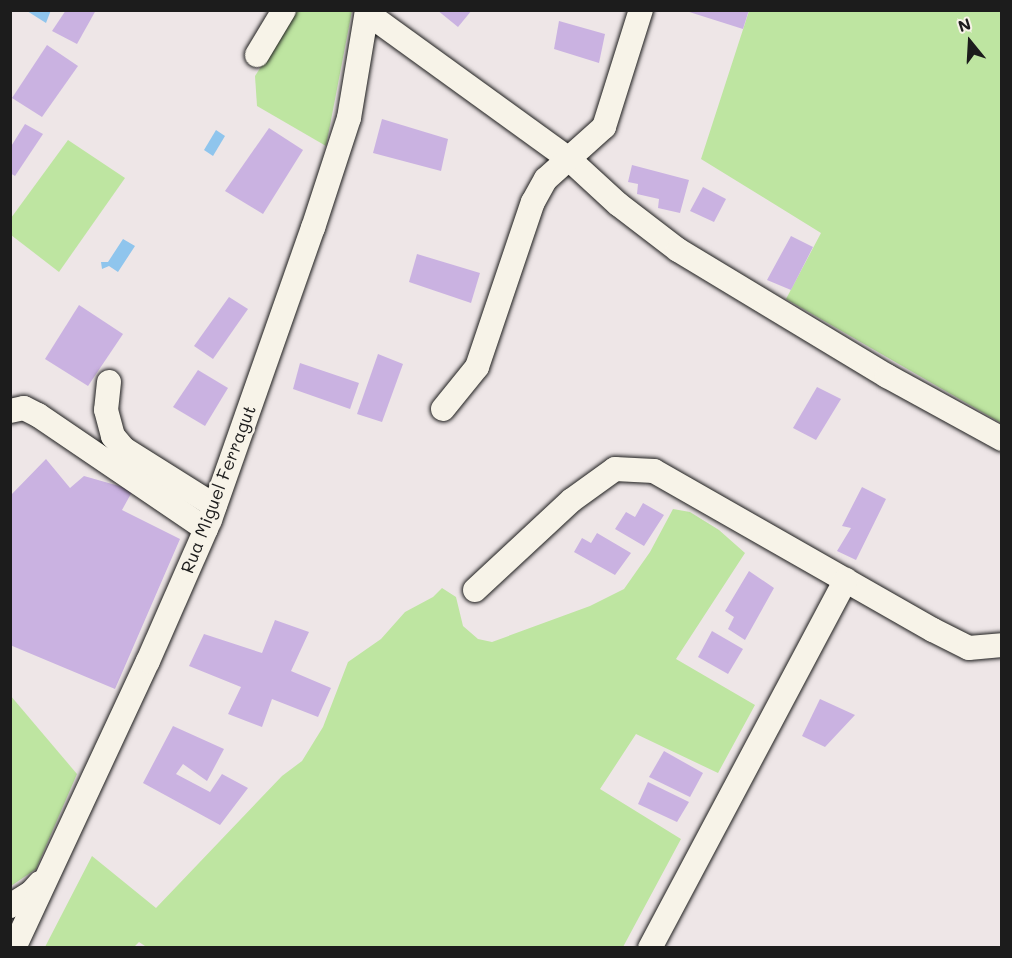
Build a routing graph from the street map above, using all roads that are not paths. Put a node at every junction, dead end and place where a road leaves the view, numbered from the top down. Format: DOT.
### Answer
graph roads {
  1 [pos="284,10"];
  2 [pos="641,10"];
  3 [pos="367,12"];
  4 [pos="256,55"];
  5 [pos="569,159"];
  6 [pos="109,382"];
  7 [pos="443,409"];
  8 [pos="10,411"];
  9 [pos="1002,439"];
  10 [pos="214,506"];
  11 [pos="206,529"];
  12 [pos="846,580"];
  13 [pos="475,591"];
  14 [pos="1002,645"];
  15 [pos="48,874"];
  16 [pos="10,906"];
  17 [pos="14,948"];
  18 [pos="650,948"];
  1 -- 4 [label="street"];
  2 -- 5 [label="street"];
  3 -- 5 [label="street"];
  3 -- 10 [label="street, Rua Miguel Ferragut"];
  5 -- 7 [label="street"];
  5 -- 9 [label="street"];
  6 -- 10 [label="street"];
  8 -- 11 [label="street"];
  10 -- 11 [label="street, Rua Miguel Ferragut"];
  11 -- 15 [label="street, Rua Miguel Ferragut"];
  12 -- 13 [label="street"];
  12 -- 14 [label="street"];
  12 -- 18 [label="street"];
  15 -- 16 [label="street"];
  15 -- 17 [label="street, Rua Miguel Ferragut"];
}
